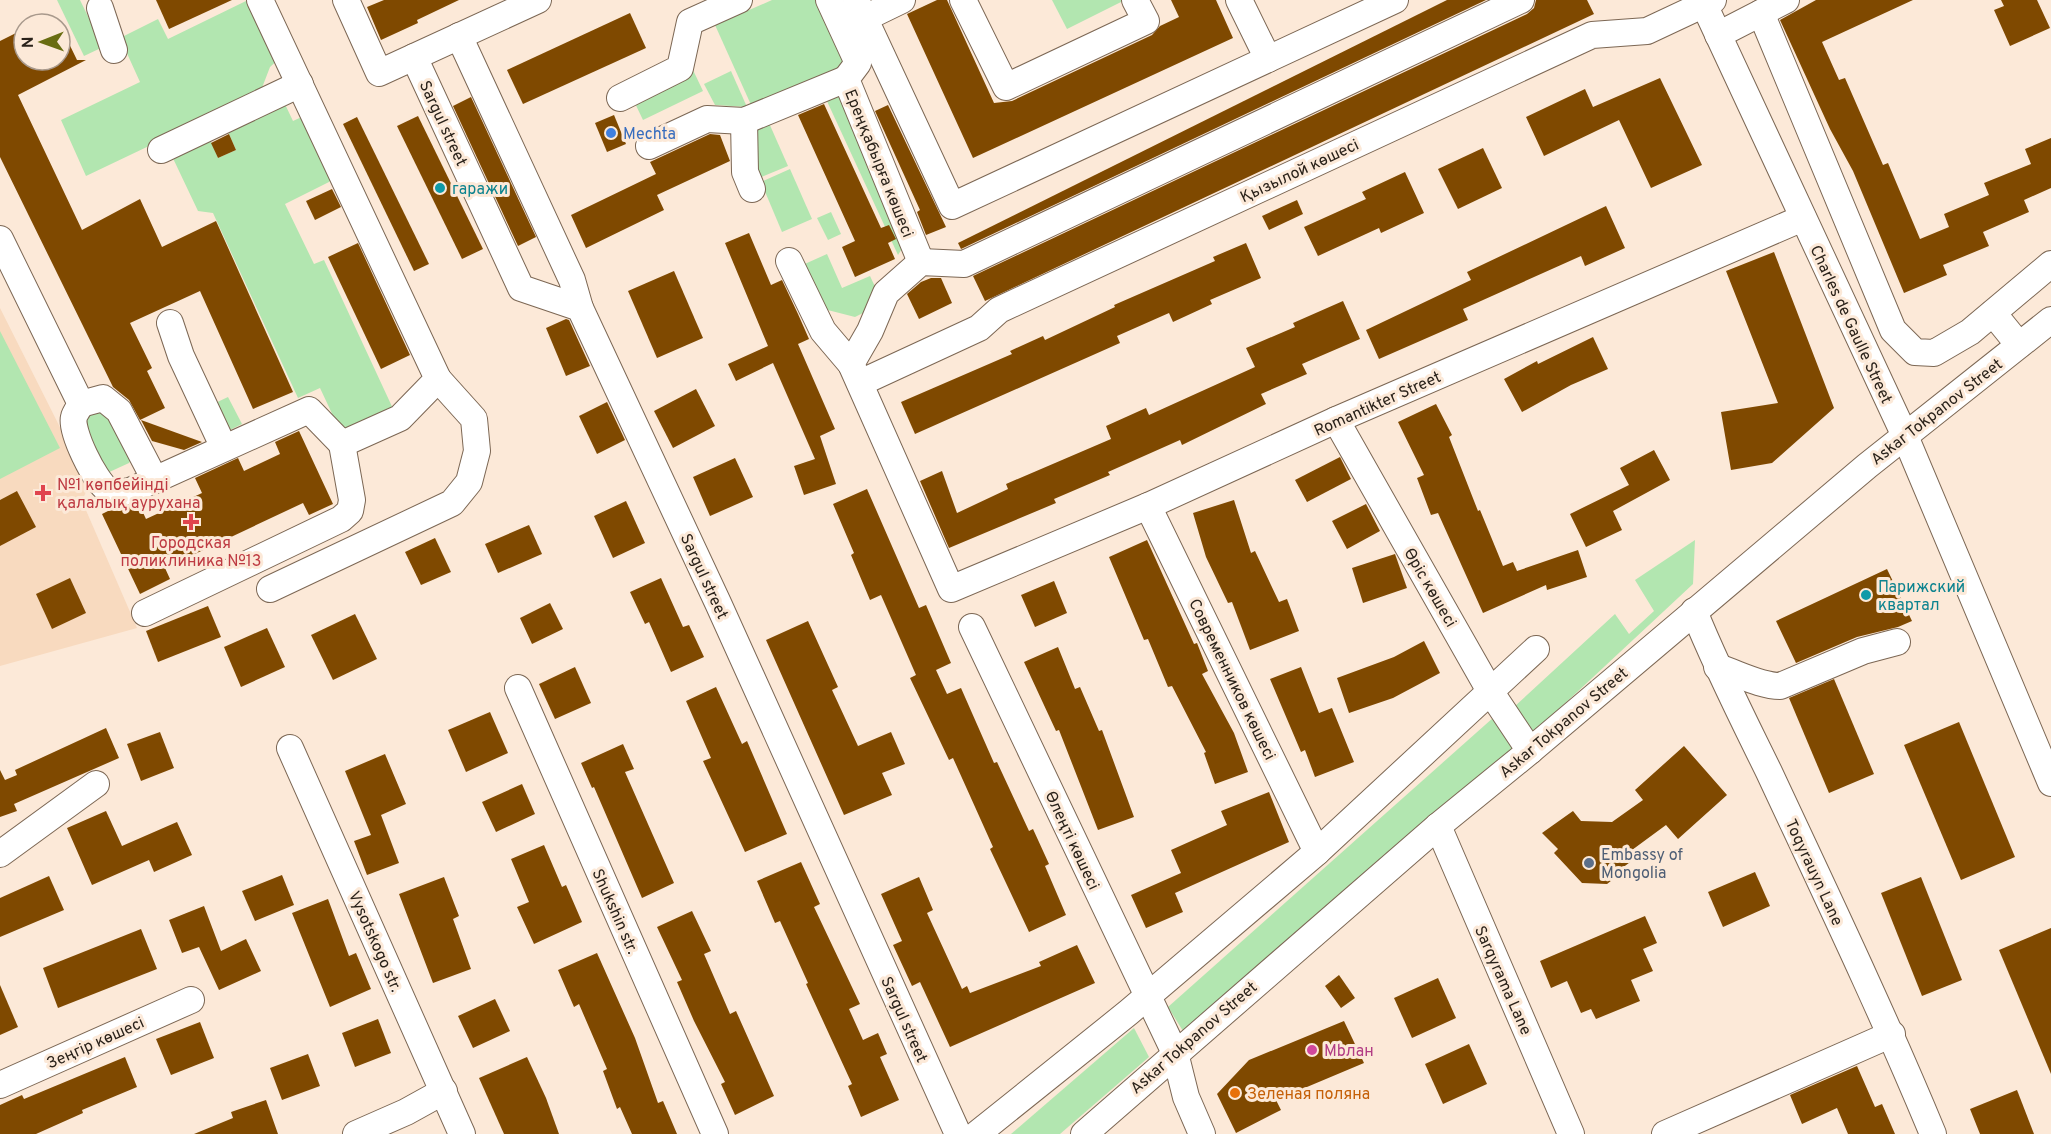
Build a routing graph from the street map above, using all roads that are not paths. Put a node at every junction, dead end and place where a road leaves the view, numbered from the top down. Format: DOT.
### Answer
graph roads {
  1 [pos="260,0"];
  2 [pos="346,0"];
  3 [pos="537,0"];
  4 [pos="739,0"];
  5 [pos="829,0"];
  6 [pos="902,0"];
  7 [pos="963,0"];
  8 [pos="1135,0"];
  9 [pos="1239,0"];
  10 [pos="1395,0"];
  11 [pos="1521,0"];
  12 [pos="1786,0"];
  13 [pos="1706,1"];
  14 [pos="104,3"];
  15 [pos="860,9"];
  16 [pos="1761,13"];
  17 [pos="1718,34"];
  18 [pos="459,36"];
  19 [pos="114,50"];
  20 [pos="414,57"];
  21 [pos="1268,59"];
  22 [pos="846,79"];
  23 [pos="300,84"];
  24 [pos="620,98"];
  25 [pos="744,121"];
  26 [pos="649,146"];
  27 [pos="161,150"];
  28 [pos="752,189"];
  29 [pos="1803,218"];
  30 [pos="0,239"];
  31 [pos="789,261"];
  32 [pos="921,262"];
  33 [pos="2051,264"];
  34 [pos="580,308"];
  35 [pos="1993,313"];
  36 [pos="2051,320"];
  37 [pos="170,323"];
  38 [pos="2019,345"];
  39 [pos="856,374"];
  40 [pos="438,379"];
  41 [pos="81,404"];
  42 [pos="1336,420"];
  43 [pos="1905,436"];
  44 [pos="342,444"];
  45 [pos="224,448"];
  46 [pos="155,480"];
  47 [pos="1148,506"];
  48 [pos="270,589"];
  49 [pos="1694,611"];
  50 [pos="145,613"];
  51 [pos="972,627"];
  52 [pos="1897,642"];
  53 [pos="1536,649"];
  54 [pos="1717,668"];
  55 [pos="518,688"];
  56 [pos="1490,691"];
  57 [pos="290,748"];
  58 [pos="1530,751"];
  59 [pos="2051,783"];
  60 [pos="96,784"];
  61 [pos="1438,826"];
  62 [pos="1317,852"];
  63 [pos="0,854"];
  64 [pos="1148,996"];
  65 [pos="191,1000"];
  66 [pos="1892,1034"];
  67 [pos="1175,1053"];
  68 [pos="0,1085"];
  69 [pos="444,1091"];
  70 [pos="356,1134"];
  71 [pos="462,1134"];
  72 [pos="715,1134"];
  73 [pos="958,1134"];
  74 [pos="977,1134"];
  75 [pos="1084,1134"];
  76 [pos="1202,1134"];
  77 [pos="1571,1134"];
  78 [pos="1665,1134"];
  79 [pos="1933,1134"];
  1 -- 23 [label="street"];
  2 -- 20 [label="street"];
  3 -- 18 [label="street"];
  4 -- 24 [label="street"];
  5 -- 22 [label="street, Ереңқабырға көшесі"];
  6 -- 15 [label="street"];
  7 -- 8 [label="street"];
  9 -- 21 [label="street"];
  10 -- 21 [label="street"];
  11 -- 32 [label="street"];
  12 -- 16 [label="street"];
  13 -- 17 [label="street, Charles de Gaulle Street"];
  13 -- 39 [label="street, Қызылой көшесі"];
  14 -- 19 [label="street"];
  15 -- 21 [label="street"];
  16 -- 17 [label="street"];
  16 -- 35 [label="street"];
  17 -- 29 [label="street, Charles de Gaulle Street"];
  18 -- 20 [label="street"];
  18 -- 34 [label="street"];
  20 -- 34 [label="street, Sargul street"];
  22 -- 25 [label="street"];
  22 -- 32 [label="street, Ереңқабырға көшесі"];
  23 -- 27 [label="street"];
  23 -- 40 [label="street"];
  25 -- 26 [label="street"];
  25 -- 28 [label="street"];
  29 -- 42 [label="street, Romantikter Street"];
  29 -- 43 [label="street, Charles de Gaulle Street"];
  30 -- 41 [label="street"];
  31 -- 39 [label="street"];
  32 -- 39 [label="street"];
  33 -- 35 [label="street"];
  34 -- 73 [label="street, Sargul street"];
  35 -- 38 [label="street"];
  36 -- 38 [label="street, Askar Tokpanov Street"];
  37 -- 45 [label="street"];
  38 -- 43 [label="street, Askar Tokpanov Street"];
  39 -- 47 [label="street, Romantikter Street"];
  40 -- 44 [label="street"];
  40 -- 48 [label="street"];
  41 -- 46 [label="street"];
  41 -- 46 [label="street"];
  42 -- 47 [label="street, Romantikter Street"];
  42 -- 56 [label="street, Өріс көшесі"];
  43 -- 49 [label="street, Askar Tokpanov Street"];
  43 -- 59 [label="street, Charles de Gaulle Street"];
  44 -- 45 [label="street"];
  44 -- 50 [label="street"];
  45 -- 46 [label="street"];
  47 -- 62 [label="street, Современников көшесі"];
  49 -- 54 [label="street, Toqyrauyn Lane"];
  49 -- 58 [label="street, Askar Tokpanov Street"];
  51 -- 64 [label="street, Өлеңті көшесі"];
  52 -- 54 [label="street"];
  53 -- 56 [label="street"];
  54 -- 66 [label="street, Toqyrauyn Lane"];
  55 -- 72 [label="street, Shukshin str."];
  56 -- 58 [label="street, Өріс көшесі"];
  56 -- 62 [label="street"];
  57 -- 69 [label="street, Vysotskogo str."];
  58 -- 61 [label="street, Askar Tokpanov Street"];
  60 -- 63 [label="street"];
  61 -- 67 [label="street, Askar Tokpanov Street"];
  61 -- 77 [label="street, Sarqyrama Lane"];
  62 -- 64 [label="street"];
  64 -- 67 [label="street, Өлеңті көшесі"];
  64 -- 74 [label="street"];
  65 -- 68 [label="street, Зеңгір көшесі"];
  66 -- 78 [label="street"];
  66 -- 79 [label="street, Toqyrauyn Lane"];
  67 -- 75 [label="street, Askar Tokpanov Street"];
  67 -- 76 [label="street, Өлеңті көшесі"];
  69 -- 70 [label="street"];
  69 -- 71 [label="street, Vysotskogo str."];
}
